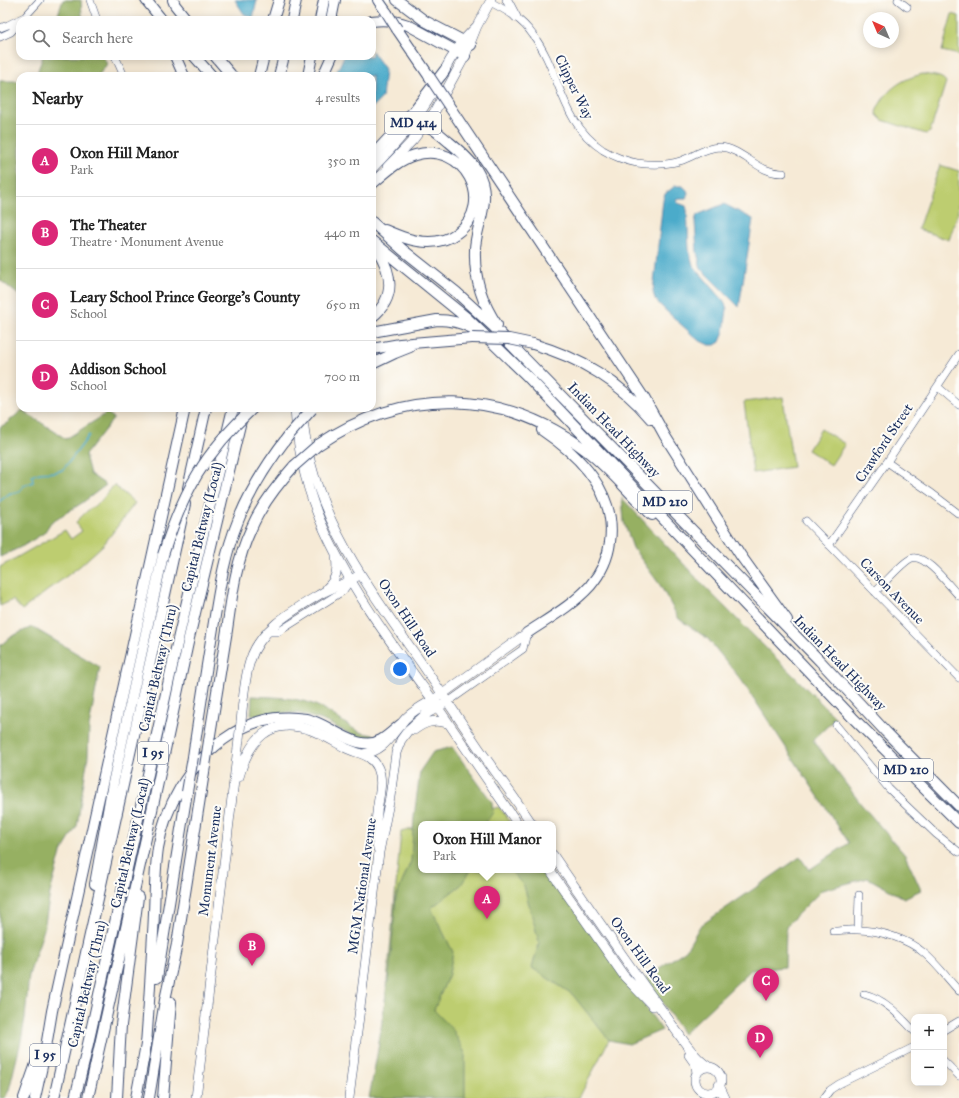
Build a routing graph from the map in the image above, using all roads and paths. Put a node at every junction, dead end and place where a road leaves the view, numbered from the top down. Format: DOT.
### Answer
graph roads {
  1 [pos="40,0"];
  2 [pos="90,0"];
  3 [pos="145,0"];
  4 [pos="274,0"];
  5 [pos="279,0"];
  6 [pos="296,0"];
  7 [pos="324,0"];
  8 [pos="335,0"];
  9 [pos="378,0"];
  10 [pos="397,0"];
  11 [pos="507,0"];
  12 [pos="898,0"];
  13 [pos="490,1"];
  14 [pos="173,2"];
  15 [pos="907,7"];
  16 [pos="26,16"];
  17 [pos="96,16"];
  18 [pos="154,16"];
  19 [pos="159,16"];
  20 [pos="184,16"];
  21 [pos="272,16"];
  22 [pos="273,16"];
  23 [pos="293,16"];
  24 [pos="321,16"];
  25 [pos="332,16"];
  26 [pos="516,17"];
  27 [pos="376,20"];
  28 [pos="16,23"];
  29 [pos="16,27"];
  30 [pos="0,28"];
  31 [pos="0,37"];
  32 [pos="467,42"];
  33 [pos="456,50"];
  34 [pos="466,56"];
  35 [pos="117,60"];
  36 [pos="177,60"];
  37 [pos="198,60"];
  38 [pos="218,60"];
  39 [pos="263,60"];
  40 [pos="283,60"];
  41 [pos="311,60"];
  42 [pos="323,60"];
  43 [pos="330,60"];
  44 [pos="445,70"];
  45 [pos="122,72"];
  46 [pos="182,72"];
  47 [pos="208,72"];
  48 [pos="229,72"];
  49 [pos="261,72"];
  50 [pos="280,72"];
  51 [pos="309,72"];
  52 [pos="321,72"];
  53 [pos="325,72"];
  54 [pos="425,125"];
  55 [pos="405,133"];
  56 [pos="376,152"];
  57 [pos="376,165"];
  58 [pos="783,173"];
  59 [pos="376,179"];
  60 [pos="376,180"];
  61 [pos="376,225"];
  62 [pos="376,226"];
  63 [pos="376,244"];
  64 [pos="376,248"];
  65 [pos="376,313"];
  66 [pos="376,331"];
  67 [pos="484,334"];
  68 [pos="439,341"];
  69 [pos="510,343"];
  70 [pos="376,348"];
  71 [pos="959,354"];
  72 [pos="376,362"];
  73 [pos="938,387"];
  74 [pos="959,405"];
  75 [pos="508,411"];
  76 [pos="184,412"];
  77 [pos="205,412"];
  78 [pos="233,412"];
  79 [pos="243,412"];
  80 [pos="249,412"];
  81 [pos="295,412"];
  82 [pos="306,412"];
  83 [pos="309,412"];
  84 [pos="665,436"];
  85 [pos="887,462"];
  86 [pos="959,514"];
  87 [pos="806,521"];
  88 [pos="829,545"];
  89 [pos="334,551"];
  90 [pos="361,574"];
  91 [pos="351,580"];
  92 [pos="875,592"];
  93 [pos="322,593"];
  94 [pos="959,596"];
  95 [pos="754,615"];
  96 [pos="268,632"];
  97 [pos="527,633"];
  98 [pos="820,661"];
  99 [pos="959,678"];
  100 [pos="443,694"];
  101 [pos="448,702"];
  102 [pos="434,704"];
  103 [pos="448,723"];
  104 [pos="400,725"];
  105 [pos="836,725"];
  106 [pos="396,753"];
  107 [pos="362,754"];
  108 [pos="231,805"];
  109 [pos="959,806"];
  110 [pos="516,821"];
  111 [pos="530,821"];
  112 [pos="959,823"];
  113 [pos="148,829"];
  114 [pos="379,852"];
  115 [pos="959,852"];
  116 [pos="556,859"];
  117 [pos="552,873"];
  118 [pos="859,895"];
  119 [pos="858,930"];
  120 [pos="833,931"];
  121 [pos="177,944"];
  122 [pos="127,981"];
  123 [pos="959,991"];
  124 [pos="864,994"];
  125 [pos="52,1011"];
  126 [pos="959,1021"];
  127 [pos="70,1026"];
  128 [pos="911,1028"];
  129 [pos="947,1028"];
  130 [pos="146,1044"];
  131 [pos="911,1048"];
  132 [pos="947,1064"];
  133 [pos="709,1067"];
  134 [pos="697,1074"];
  135 [pos="959,1076"];
  136 [pos="719,1085"];
  137 [pos="714,1095"];
  138 [pos="196,1097"];
  139 [pos="24,1098"];
  140 [pos="35,1098"];
  141 [pos="54,1098"];
  142 [pos="75,1098"];
  143 [pos="88,1098"];
  144 [pos="117,1098"];
  145 [pos="123,1098"];
  146 [pos="136,1098"];
  147 [pos="149,1098"];
  148 [pos="163,1098"];
  149 [pos="349,1098"];
  150 [pos="725,1098"];
  151 [pos="824,1098"];
  1 -- 16 [label="street"];
  2 -- 17 [label="street"];
  3 -- 18 [label="highway"];
  3 -- 19 [label="highway"];
  4 -- 21 [label="highway"];
  5 -- 22 [label="highway"];
  6 -- 23 [label="highway"];
  7 -- 24 [label="highway"];
  8 -- 25 [label="highway"];
  9 -- 84 [label="highway, bridge"];
  10 -- 32 [label="highway"];
  11 -- 26 [label="main road"];
  12 -- 15 [label="street"];
  13 -- 26 [label="street, Clipper Way"];
  13 -- 32 [label="main road, MD 414"];
  14 -- 20 [label="highway"];
  26 -- 58 [label="street, Clipper Way"];
  27 -- 33 [label="highway"];
  28 -- 30 [label="street"];
  29 -- 31 [label="street"];
  32 -- 33 [label="main road, MD 414"];
  32 -- 34 [label="main road, MD 414"];
  33 -- 34 [label="highway"];
  33 -- 44 [label="main road, MD 414"];
  34 -- 54 [label="main road, MD 414"];
  35 -- 45 [label="street"];
  36 -- 46 [label="highway"];
  37 -- 47 [label="highway"];
  38 -- 48 [label="highway"];
  39 -- 49 [label="highway"];
  40 -- 50 [label="highway"];
  41 -- 51 [label="highway"];
  42 -- 52 [label="highway"];
  43 -- 53 [label="highway"];
  44 -- 55 [label="main road, MD 414"];
  44 -- 56 [label="highway"];
  54 -- 55 [label="highway"];
  54 -- 59 [label="main road, MD 414"];
  54 -- 69 [label="highway"];
  55 -- 57 [label="main road, MD 414"];
  60 -- 61 [label="highway"];
  62 -- 69 [label="highway, Indian Head Highway / MD 210"];
  63 -- 67 [label="highway, Indian Head Highway / MD 210"];
  64 -- 65 [label="highway"];
  66 -- 67 [label="highway"];
  67 -- 95 [label="highway, Indian Head Highway / MD 210"];
  68 -- 70 [label="highway"];
  68 -- 72 [label="highway"];
  68 -- 84 [label="highway, bridge"];
  69 -- 98 [label="highway, Indian Head Highway / MD 210"];
  71 -- 73 [label="street, Crawford Street"];
  73 -- 74 [label="street"];
  73 -- 85 [label="street, Crawford Street"];
  75 -- 95 [label="highway"];
  75 -- 97 [label="highway"];
  75 -- 121 [label="highway, bridge"];
  76 -- 125 [label="highway, I 95"];
  77 -- 127 [label="highway, Capital Beltway (Thru) / I 95"];
  78 -- 142 [label="highway, Capital Beltway (Thru) / I 95"];
  79 -- 113 [label="highway, Capital Beltway (Local) / I 95"];
  80 -- 127 [label="highway, bridge"];
  81 -- 89 [label="main road, Oxon Hill Road"];
  82 -- 130 [label="highway, bridge"];
  83 -- 90 [label="main road, Oxon Hill Road"];
  84 -- 98 [label="highway"];
  85 -- 86 [label="street"];
  85 -- 88 [label="street, Crawford Street"];
  87 -- 88 [label="street, Carson Avenue"];
  88 -- 92 [label="street, Carson Avenue"];
  89 -- 91 [label="main road, Oxon Hill Road"];
  89 -- 93 [label="main road"];
  90 -- 91 [label="main road, Monument Avenue"];
  90 -- 100 [label="main road, Oxon Hill Road"];
  91 -- 93 [label="main road, Monument Avenue"];
  91 -- 96 [label="street, Monument Avenue"];
  91 -- 102 [label="main road, Oxon Hill Road"];
  92 -- 94 [label="street"];
  92 -- 99 [label="street, Carson Avenue"];
  93 -- 96 [label="main road, Monument Avenue"];
  95 -- 112 [label="highway, Indian Head Highway / MD 210"];
  96 -- 108 [label="main road, Monument Avenue, bridge"];
  97 -- 100 [label="main road, MGM National Avenue"];
  97 -- 101 [label="street"];
  98 -- 109 [label="highway, Indian Head Highway / MD 210"];
  100 -- 101 [label="main road, Oxon Hill Road"];
  100 -- 102 [label="main road, MGM National Avenue"];
  101 -- 102 [label="main road, MGM National Avenue"];
  101 -- 111 [label="main road, Oxon Hill Road"];
  102 -- 103 [label="main road, Oxon Hill Road"];
  102 -- 104 [label="main road, MGM National Avenue"];
  102 -- 106 [label="main road, MGM National Avenue"];
  103 -- 106 [label="main road"];
  103 -- 110 [label="main road, Oxon Hill Road"];
  104 -- 107 [label="main road, MGM National Avenue"];
  104 -- 130 [label="highway"];
  105 -- 115 [label="street"];
  106 -- 114 [label="main road, MGM National Avenue"];
  107 -- 108 [label="main road"];
  107 -- 114 [label="main road"];
  108 -- 138 [label="main road, Monument Avenue"];
  113 -- 122 [label="highway"];
  113 -- 143 [label="highway, Capital Beltway (Local) / I 95"];
  114 -- 149 [label="main road, MGM National Avenue"];
  116 -- 133 [label="main road, Oxon Hill Road"];
  117 -- 134 [label="main road, Oxon Hill Road"];
  118 -- 119 [label="street"];
  119 -- 120 [label="street"];
  119 -- 123 [label="street"];
  121 -- 147 [label="highway"];
  121 -- 148 [label="highway"];
  122 -- 144 [label="highway"];
  122 -- 145 [label="highway"];
  124 -- 128 [label="street"];
  125 -- 139 [label="highway"];
  125 -- 140 [label="highway, I 95"];
  126 -- 129 [label="street"];
  127 -- 141 [label="highway, Capital Beltway (Thru) / I 95"];
  130 -- 146 [label="highway"];
  131 -- 151 [label="street"];
  132 -- 135 [label="street"];
  133 -- 134 [label="main road"];
  133 -- 136 [label="main road"];
  134 -- 137 [label="main road"];
  136 -- 137 [label="main road"];
  136 -- 150 [label="main road"];
}
